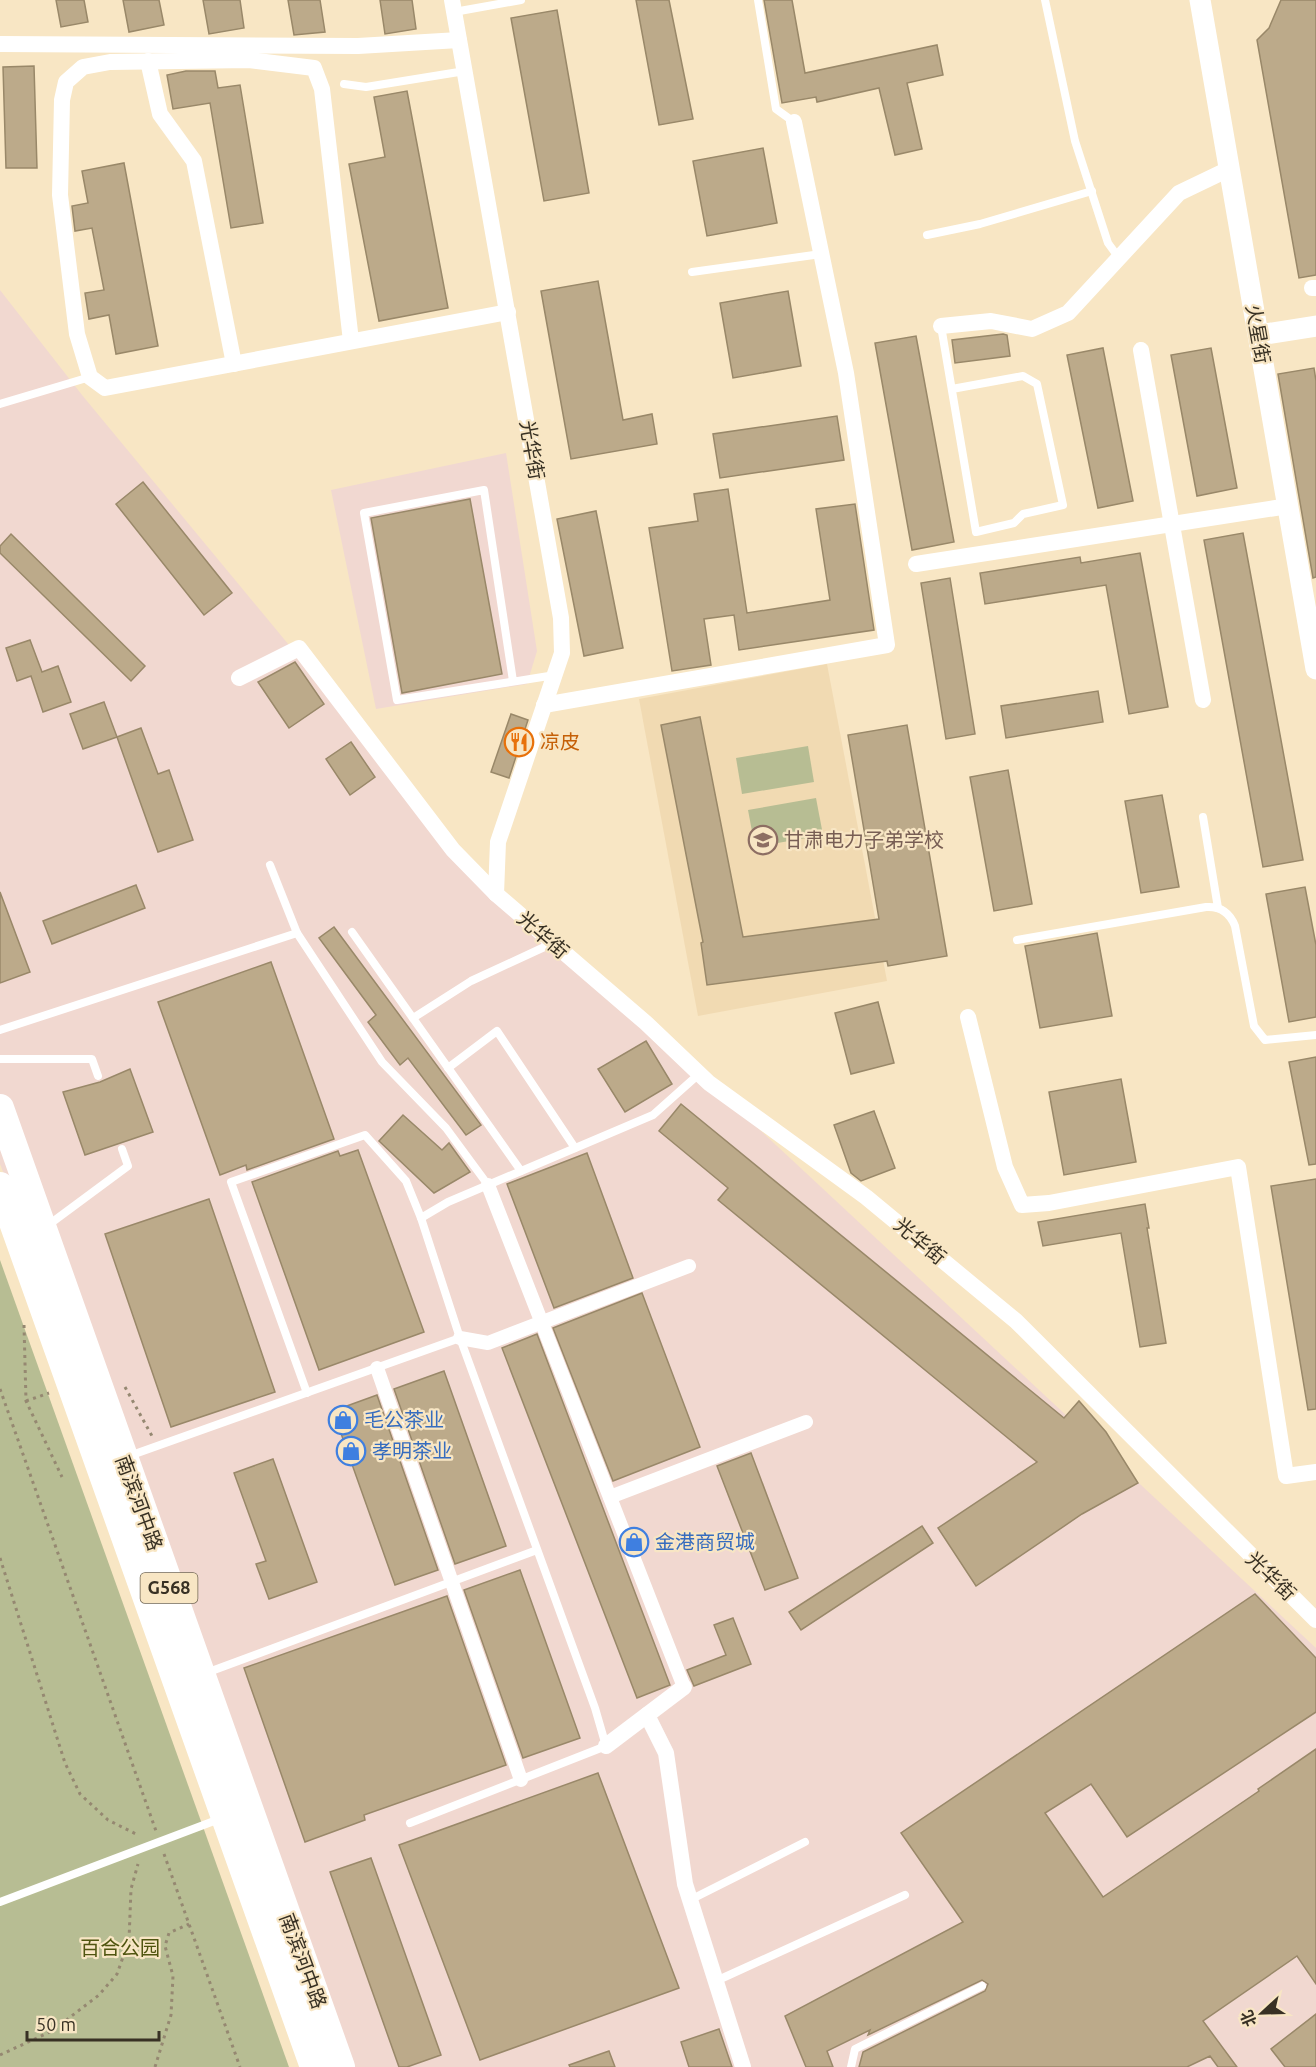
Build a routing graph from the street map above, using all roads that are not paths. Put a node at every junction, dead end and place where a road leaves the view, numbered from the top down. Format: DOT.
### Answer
graph roads {
  1 [pos="521,0"];
  2 [pos="758,0"];
  3 [pos="1045,0"];
  4 [pos="1200,0"];
  5 [pos="453,6"];
  6 [pos="459,40"];
  7 [pos="0,44"];
  8 [pos="148,62"];
  9 [pos="465,71"];
  10 [pos="344,84"];
  11 [pos="794,122"];
  12 [pos="1229,169"];
  13 [pos="1092,191"];
  14 [pos="927,235"];
  15 [pos="821,254"];
  16 [pos="1119,258"];
  17 [pos="692,272"];
  18 [pos="507,312"];
  19 [pos="941,326"];
  20 [pos="1316,326"];
  21 [pos="1259,335"];
  22 [pos="351,341"];
  23 [pos="1141,350"];
  24 [pos="234,363"];
  25 [pos="90,377"];
  26 [pos="952,388"];
  27 [pos="0,404"];
  28 [pos="1288,506"];
  29 [pos="1172,524"];
  30 [pos="916,564"];
  31 [pos="1315,656"];
  32 [pos="555,675"];
  33 [pos="239,678"];
  34 [pos="513,681"];
  35 [pos="1203,700"];
  36 [pos="544,705"];
  37 [pos="1203,817"];
  38 [pos="270,865"];
  39 [pos="496,894"];
  40 [pos="1218,908"];
  41 [pos="352,932"];
  42 [pos="297,933"];
  43 [pos="1017,940"];
  44 [pos="553,943"];
  45 [pos="968,1017"];
  46 [pos="413,1018"];
  47 [pos="0,1030"];
  48 [pos="1316,1035"];
  49 [pos="0,1059"];
  50 [pos="448,1068"];
  51 [pos="699,1074"];
  52 [pos="98,1076"];
  53 [pos="0,1108"];
  54 [pos="575,1148"];
  55 [pos="122,1149"];
  56 [pos="521,1171"];
  57 [pos="488,1185"];
  58 [pos="0,1186"];
  59 [pos="422,1218"];
  60 [pos="42,1230"];
  61 [pos="689,1266"];
  62 [pos="542,1322"];
  63 [pos="460,1338"];
  64 [pos="377,1368"];
  65 [pos="307,1393"];
  66 [pos="806,1422"];
  67 [pos="123,1458"];
  68 [pos="1316,1472"];
  69 [pos="610,1497"];
  70 [pos="537,1550"];
  71 [pos="452,1581"];
  72 [pos="1316,1620"];
  73 [pos="200,1675"];
  74 [pos="684,1688"];
  75 [pos="647,1715"];
  76 [pos="606,1746"];
  77 [pos="521,1780"];
  78 [pos="225,1817"];
  79 [pos="410,1823"];
  80 [pos="805,1842"];
  81 [pos="905,1895"];
  82 [pos="690,1900"];
  83 [pos="0,1902"];
  84 [pos="716,1981"];
  85 [pos="982,1986"];
  86 [pos="314,2067"];
  87 [pos="341,2067"];
  88 [pos="743,2067"];
  89 [pos="851,2067"];
  1 -- 5 [label="lane"];
  2 -- 11 [label="lane"];
  3 -- 13 [label="lane"];
  4 -- 12 [label="street, 火星街"];
  5 -- 6 [label="street, 光华街"];
  6 -- 7 [label="street"];
  6 -- 9 [label="street, 光华街"];
  8 -- 22 [label="street"];
  8 -- 24 [label="street"];
  8 -- 25 [label="street"];
  9 -- 10 [label="lane"];
  9 -- 18 [label="street, 光华街"];
  11 -- 15 [label="street"];
  12 -- 16 [label="street"];
  12 -- 21 [label="street, 火星街"];
  13 -- 14 [label="lane"];
  13 -- 16 [label="lane"];
  15 -- 17 [label="lane"];
  15 -- 36 [label="street"];
  16 -- 19 [label="street"];
  18 -- 22 [label="street"];
  18 -- 32 [label="street, 光华街"];
  19 -- 26 [label="lane"];
  20 -- 21 [label="street"];
  21 -- 28 [label="street, 火星街"];
  22 -- 24 [label="street"];
  23 -- 29 [label="street"];
  24 -- 25 [label="street"];
  25 -- 27 [label="lane"];
  26 -- 26 [label="lane"];
  28 -- 29 [label="street"];
  28 -- 31 [label="street, 火星街"];
  29 -- 30 [label="street"];
  29 -- 35 [label="street"];
  32 -- 34 [label="lane"];
  32 -- 36 [label="street, 光华街"];
  33 -- 39 [label="street, 光华街"];
  34 -- 34 [label="lane"];
  36 -- 39 [label="street, 光华街"];
  37 -- 40 [label="lane"];
  38 -- 42 [label="lane"];
  39 -- 44 [label="street, 光华街"];
  40 -- 43 [label="lane"];
  40 -- 48 [label="lane"];
  41 -- 46 [label="lane"];
  42 -- 47 [label="lane"];
  42 -- 57 [label="lane"];
  44 -- 46 [label="lane"];
  44 -- 51 [label="street, 光华街"];
  45 -- 68 [label="street"];
  46 -- 50 [label="lane"];
  49 -- 52 [label="lane"];
  50 -- 54 [label="lane"];
  50 -- 56 [label="lane"];
  51 -- 54 [label="lane"];
  51 -- 72 [label="street, 光华街"];
  53 -- 60 [label="highway, 南滨河中路 / G568"];
  54 -- 56 [label="lane"];
  55 -- 60 [label="lane"];
  56 -- 57 [label="lane"];
  57 -- 59 [label="lane"];
  57 -- 62 [label="street"];
  58 -- 78 [label="highway, 南滨河中路 / G568"];
  59 -- 63 [label="lane"];
  59 -- 65 [label="lane"];
  60 -- 67 [label="highway, 南滨河中路 / G568"];
  61 -- 62 [label="street"];
  62 -- 63 [label="street"];
  62 -- 69 [label="street"];
  63 -- 64 [label="lane"];
  63 -- 70 [label="lane"];
  64 -- 65 [label="lane"];
  64 -- 71 [label="street"];
  65 -- 67 [label="lane"];
  66 -- 69 [label="street"];
  67 -- 73 [label="highway, 南滨河中路 / G568"];
  69 -- 74 [label="street"];
  70 -- 71 [label="lane"];
  70 -- 76 [label="lane"];
  71 -- 73 [label="lane"];
  71 -- 77 [label="street"];
  73 -- 87 [label="highway, 南滨河中路 / G568"];
  74 -- 75 [label="street"];
  75 -- 76 [label="street"];
  75 -- 82 [label="street"];
  76 -- 77 [label="lane"];
  77 -- 79 [label="lane"];
  78 -- 83 [label="lane"];
  78 -- 86 [label="highway, 南滨河中路 / G568"];
  80 -- 82 [label="lane"];
  81 -- 84 [label="lane"];
  82 -- 84 [label="street"];
  84 -- 88 [label="street"];
  85 -- 89 [label="lane"];
}
